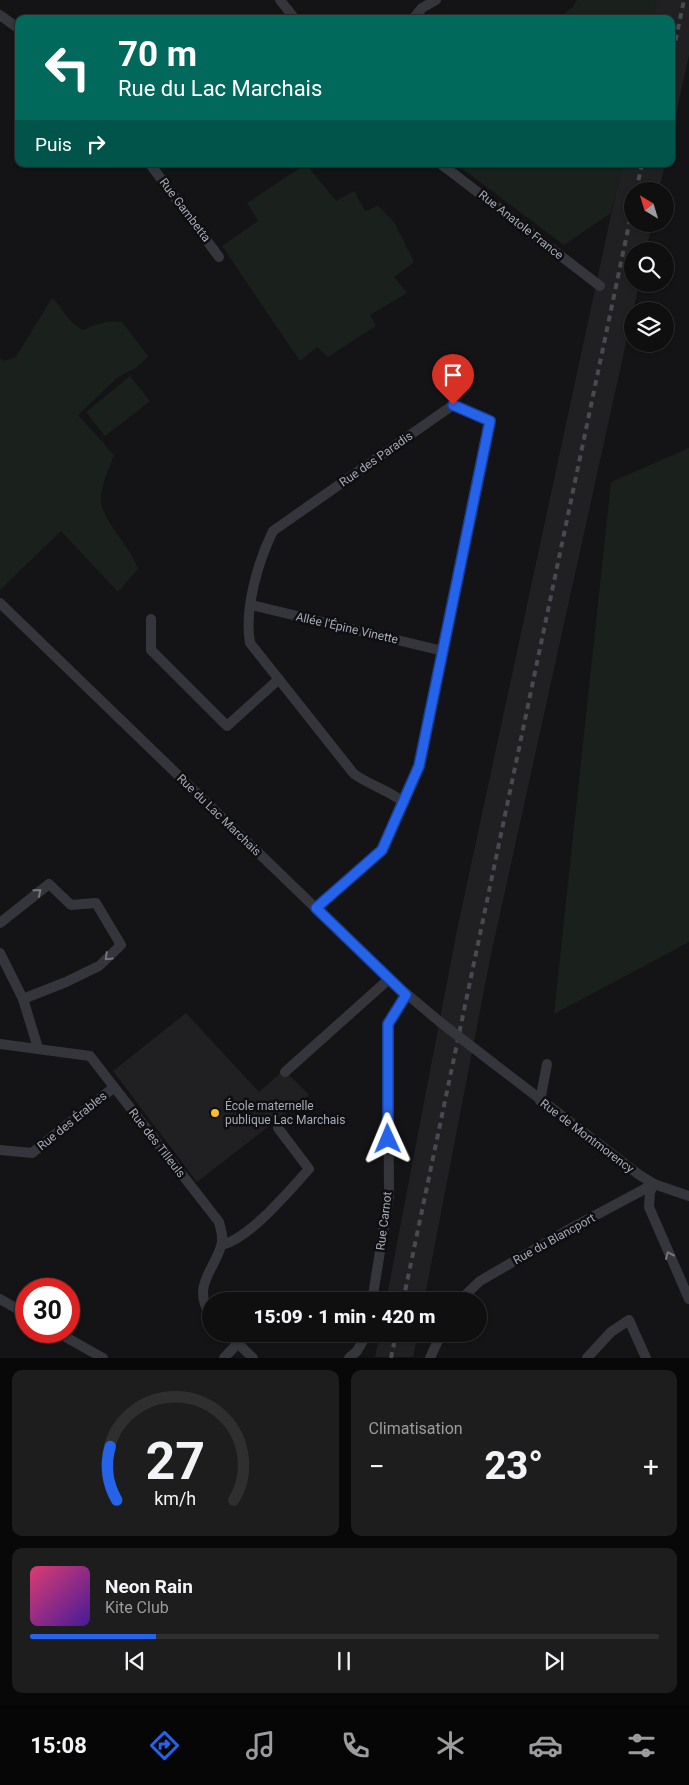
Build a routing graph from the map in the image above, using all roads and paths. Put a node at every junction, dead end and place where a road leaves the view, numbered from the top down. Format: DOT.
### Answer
graph roads {
  1 [pos="280,0"];
  2 [pos="436,0"];
  3 [pos="0,15"];
  4 [pos="292,15"];
  5 [pos="416,15"];
  6 [pos="15,26"];
  7 [pos="152,167"];
  8 [pos="445,167"];
  9 [pos="219,257"];
  10 [pos="600,286"];
  11 [pos="0,604"];
  12 [pos="252,605"];
  13 [pos="151,619"];
  14 [pos="442,651"];
  15 [pos="279,679"];
  16 [pos="402,801"];
  17 [pos="316,908"];
  18 [pos="0,923"];
  19 [pos="0,953"];
  20 [pos="389,979"];
  21 [pos="406,995"];
  22 [pos="23,999"];
  23 [pos="440,1022"];
  24 [pos="0,1044"];
  25 [pos="38,1048"];
  26 [pos="547,1064"];
  27 [pos="285,1072"];
  28 [pos="113,1088"];
  29 [pos="540,1100"];
  30 [pos="278,1128"];
  31 [pos="0,1150"];
  32 [pos="654,1184"];
  33 [pos="689,1196"];
  34 [pos="222,1245"];
  35 [pos="204,1292"];
  36 [pos="373,1292"];
  37 [pos="469,1292"];
  38 [pos="0,1298"];
  39 [pos="689,1299"];
  40 [pos="15,1307"];
  41 [pos="362,1342"];
  42 [pos="437,1342"];
  43 [pos="76,1343"];
  44 [pos="238,1343"];
  45 [pos="103,1358"];
  46 [pos="224,1358"];
  47 [pos="253,1358"];
  48 [pos="348,1358"];
  49 [pos="430,1358"];
  50 [pos="587,1358"];
  51 [pos="646,1358"];
  1 -- 4 [label="street"];
  2 -- 5 [label="street"];
  3 -- 6 [label="street"];
  7 -- 9 [label="street, Rue Gambetta"];
  8 -- 10 [label="street, Rue Anatole France"];
  11 -- 17 [label="street, Rue du Lac Marchais"];
  12 -- 14 [label="street, Allée l'Épine Vinette"];
  12 -- 14 [label="street, Rue des Paradis"];
  12 -- 15 [label="street, Rue des Paradis"];
  13 -- 15 [label="street"];
  14 -- 16 [label="street, Rue des Paradis"];
  15 -- 16 [label="street, Rue des Paradis"];
  16 -- 17 [label="street, Rue des Paradis"];
  17 -- 20 [label="street, Rue du Lac Marchais"];
  18 -- 22 [label="street, one-way"];
  19 -- 22 [label="street"];
  20 -- 21 [label="street, Rue du Lac Marchais"];
  20 -- 27 [label="street"];
  21 -- 23 [label="street, Rue du Lac Marchais"];
  21 -- 36 [label="street, Rue Carnot"];
  22 -- 25 [label="street"];
  23 -- 29 [label="street, Rue de Montmorency, bridge"];
  24 -- 25 [label="street, Rue des Tilleuls"];
  25 -- 28 [label="street, Rue des Tilleuls"];
  26 -- 29 [label="street"];
  28 -- 31 [label="street, Rue des Érables"];
  28 -- 34 [label="street, Rue des Tilleuls"];
  29 -- 32 [label="street, Rue de Montmorency"];
  30 -- 34 [label="street"];
  32 -- 33 [label="street, Rue de Montmorency"];
  32 -- 37 [label="street, Rue du Blancport"];
  39 -- 32 [label="street, one-way"];
  34 -- 35 [label="street"];
  38 -- 40 [label="street"];
  41 -- 48 [label="street"];
  42 -- 49 [label="street"];
  43 -- 45 [label="street"];
  44 -- 46 [label="street"];
  44 -- 47 [label="street"];
  50 -- 51 [label="street"];
}
